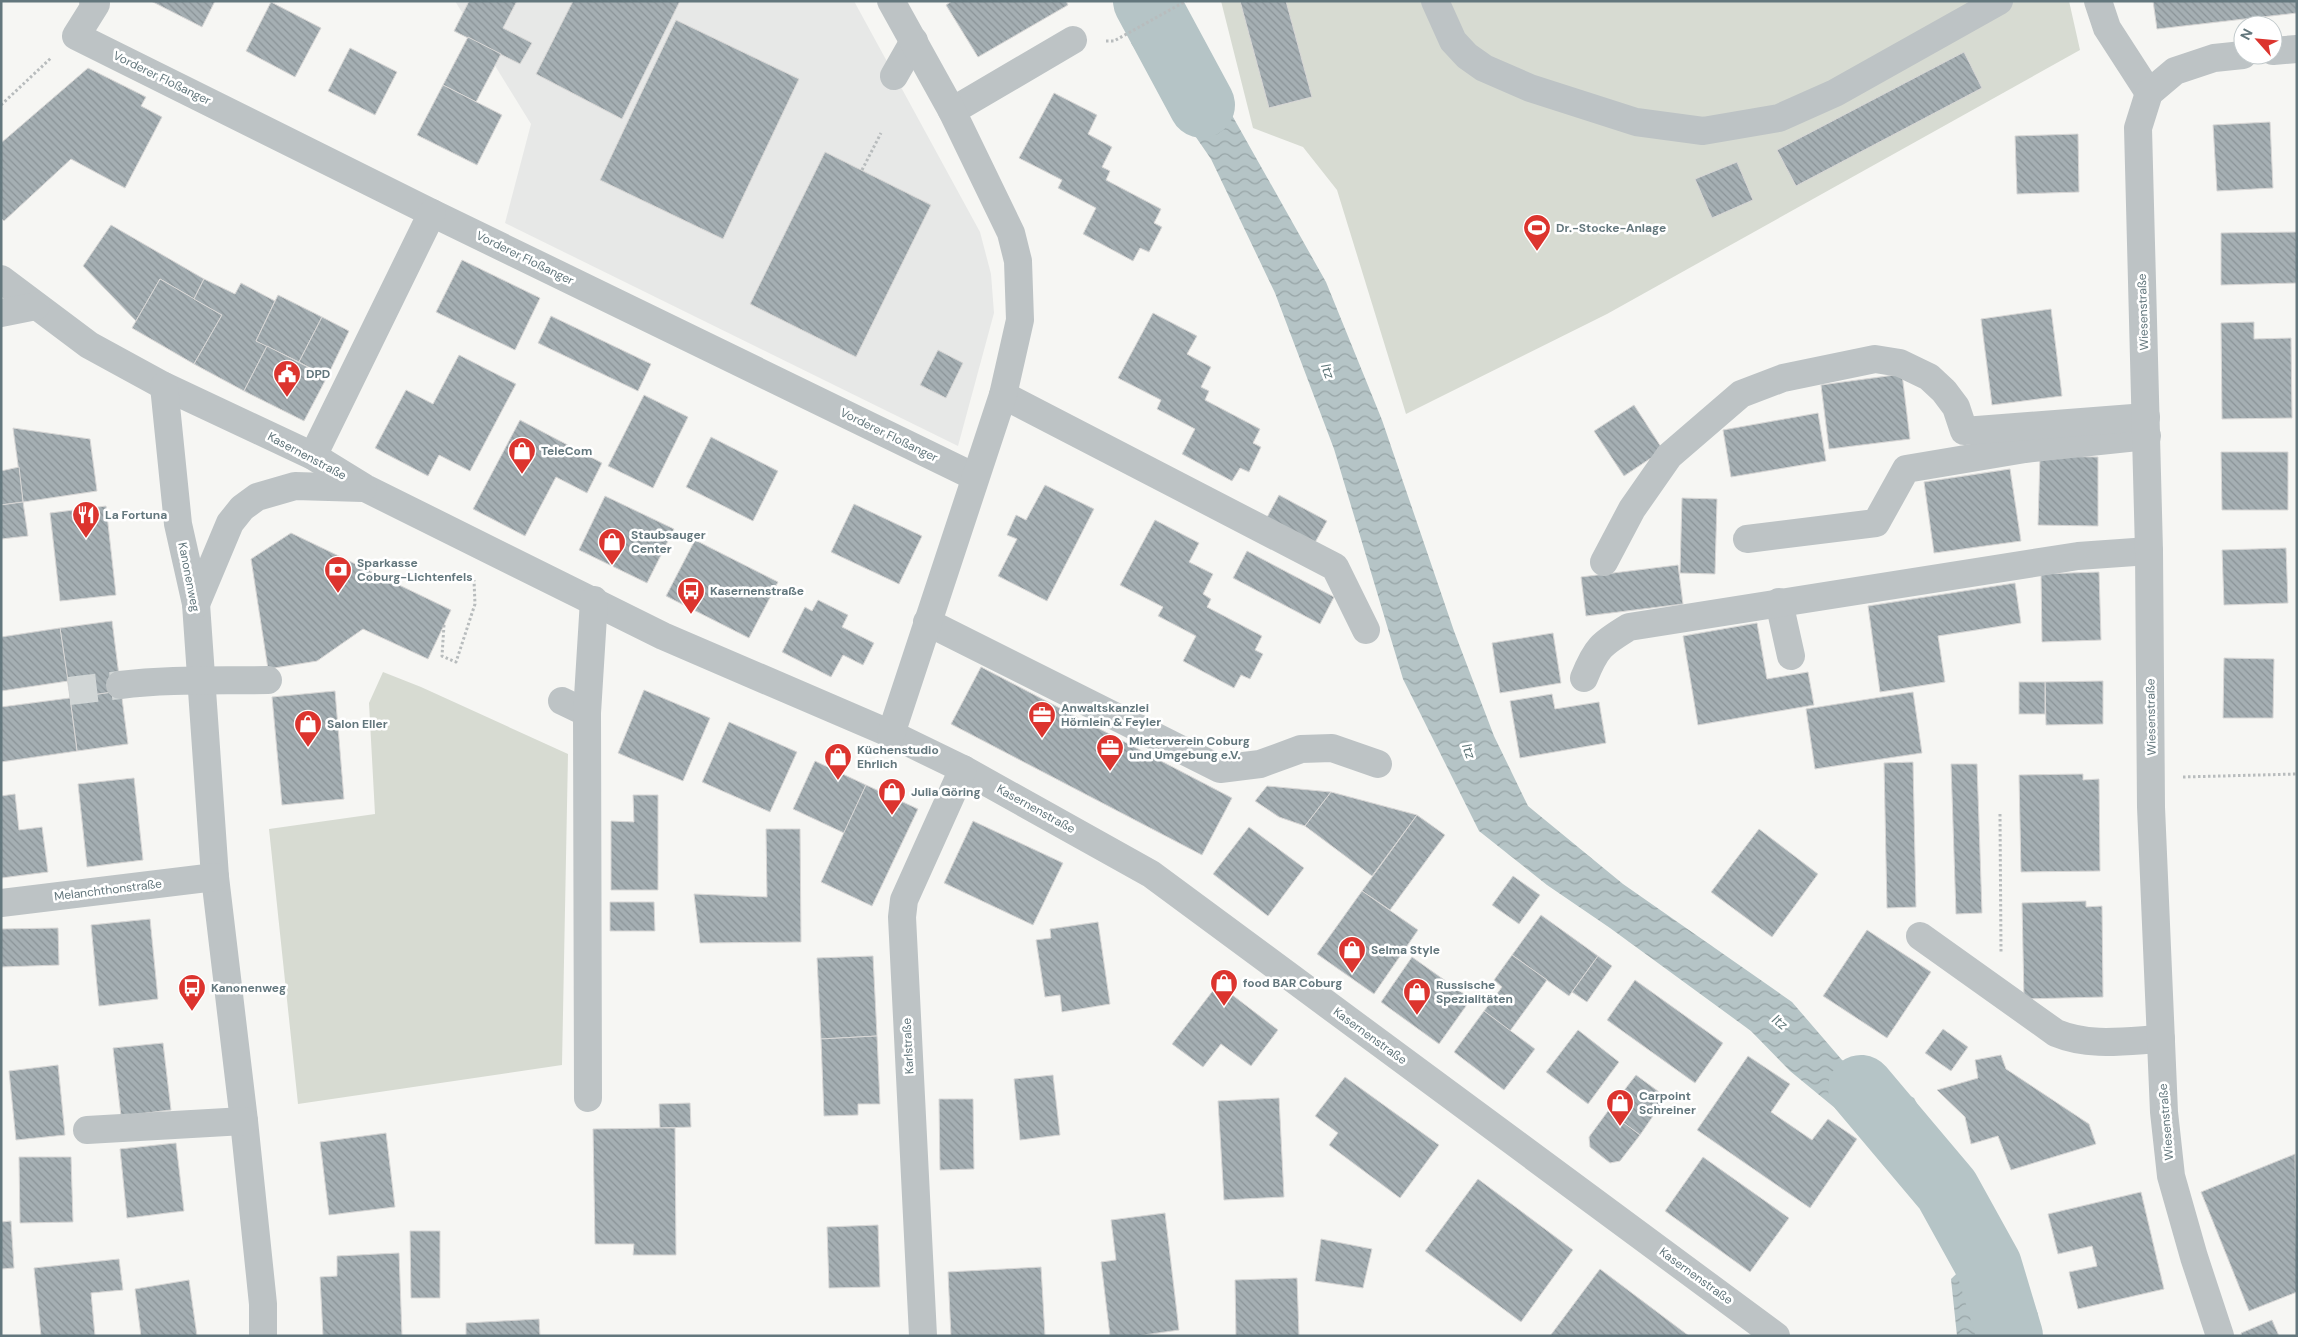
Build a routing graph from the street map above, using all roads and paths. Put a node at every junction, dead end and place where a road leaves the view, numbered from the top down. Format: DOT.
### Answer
graph roads {
  1 [pos="93,1"];
  2 [pos="891,1"];
  3 [pos="1186,1"];
  4 [pos="1435,1"];
  5 [pos="1999,1"];
  6 [pos="2098,1"];
  7 [pos="76,36"];
  8 [pos="1073,40"];
  9 [pos="914,41"];
  10 [pos="1114,41"];
  11 [pos="2297,49"];
  12 [pos="2283,50"];
  13 [pos="2233,56"];
  14 [pos="894,76"];
  15 [pos="2149,93"];
  16 [pos="1,105"];
  17 [pos="952,111"];
  18 [pos="881,133"];
  19 [pos="862,170"];
  20 [pos="432,213"];
  21 [pos="1,279"];
  22 [pos="36,306"];
  23 [pos="1,313"];
  24 [pos="164,386"];
  25 [pos="1003,395"];
  26 [pos="2147,427"];
  27 [pos="312,456"];
  28 [pos="975,476"];
  29 [pos="365,488"];
  30 [pos="1747,538"];
  31 [pos="474,542"];
  32 [pos="2149,551"];
  33 [pos="1604,562"];
  34 [pos="594,600"];
  35 [pos="1780,602"];
  36 [pos="196,604"];
  37 [pos="927,622"];
  38 [pos="444,625"];
  39 [pos="1366,630"];
  40 [pos="1791,656"];
  41 [pos="1584,678"];
  42 [pos="268,680"];
  43 [pos="202,682"];
  44 [pos="120,685"];
  45 [pos="562,701"];
  46 [pos="588,713"];
  47 [pos="891,734"];
  48 [pos="1378,764"];
  49 [pos="963,769"];
  50 [pos="2297,774"];
  51 [pos="2152,778"];
  52 [pos="2000,814"];
  53 [pos="215,877"];
  54 [pos="1,903"];
  55 [pos="1920,936"];
  56 [pos="2002,995"];
  57 [pos="2161,1039"];
  58 [pos="588,1098"];
  59 [pos="244,1121"];
  60 [pos="87,1130"];
  61 [pos="263,1336"];
  62 [pos="923,1336"];
  63 [pos="1776,1336"];
  64 [pos="2220,1336"];
  1 -- 7 [label="street"];
  2 -- 9 [label="street"];
  3 -- 10 [label="path"];
  4 -- 5 [label="street"];
  6 -- 15 [label="street"];
  7 -- 16 [label="path"];
  7 -- 20 [label="street, Vorderer Floßanger"];
  8 -- 17 [label="street"];
  9 -- 14 [label="street"];
  9 -- 17 [label="street"];
  11 -- 12 [label="street"];
  13 -- 15 [label="street"];
  15 -- 26 [label="street, Wiesenstraße"];
  17 -- 25 [label="street"];
  18 -- 19 [label="path"];
  20 -- 27 [label="street"];
  20 -- 28 [label="street, Vorderer Floßanger"];
  21 -- 22 [label="street, Kasernenstraße"];
  22 -- 23 [label="street"];
  22 -- 24 [label="street, Kasernenstraße"];
  24 -- 27 [label="street, Kasernenstraße"];
  24 -- 36 [label="street, Kanonenweg"];
  25 -- 28 [label="street"];
  25 -- 39 [label="street"];
  26 -- 30 [label="street"];
  26 -- 32 [label="street, Wiesenstraße"];
  26 -- 33 [label="street"];
  27 -- 29 [label="street, Kasernenstraße"];
  28 -- 37 [label="street"];
  29 -- 31 [label="street, Kasernenstraße"];
  29 -- 36 [label="street"];
  31 -- 34 [label="street, Kasernenstraße"];
  31 -- 38 [label="path"];
  32 -- 35 [label="street"];
  32 -- 51 [label="street, Wiesenstraße"];
  34 -- 46 [label="street"];
  34 -- 47 [label="street, Kasernenstraße"];
  35 -- 40 [label="street"];
  35 -- 41 [label="street"];
  36 -- 43 [label="street, Kanonenweg"];
  37 -- 47 [label="street"];
  37 -- 48 [label="street"];
  42 -- 43 [label="street"];
  43 -- 44 [label="street"];
  43 -- 53 [label="street, Kanonenweg"];
  45 -- 46 [label="street"];
  46 -- 58 [label="street"];
  47 -- 49 [label="street, Kasernenstraße"];
  49 -- 62 [label="street, Karlstraße"];
  49 -- 63 [label="street, Kasernenstraße"];
  50 -- 51 [label="path"];
  51 -- 57 [label="street, Wiesenstraße"];
  52 -- 56 [label="path"];
  53 -- 54 [label="street, Melanchthonstraße"];
  53 -- 59 [label="street, Kanonenweg"];
  55 -- 56 [label="street"];
  56 -- 57 [label="street"];
  57 -- 64 [label="street, Wiesenstraße"];
  59 -- 60 [label="street"];
  59 -- 61 [label="street, Kanonenweg"];
}
